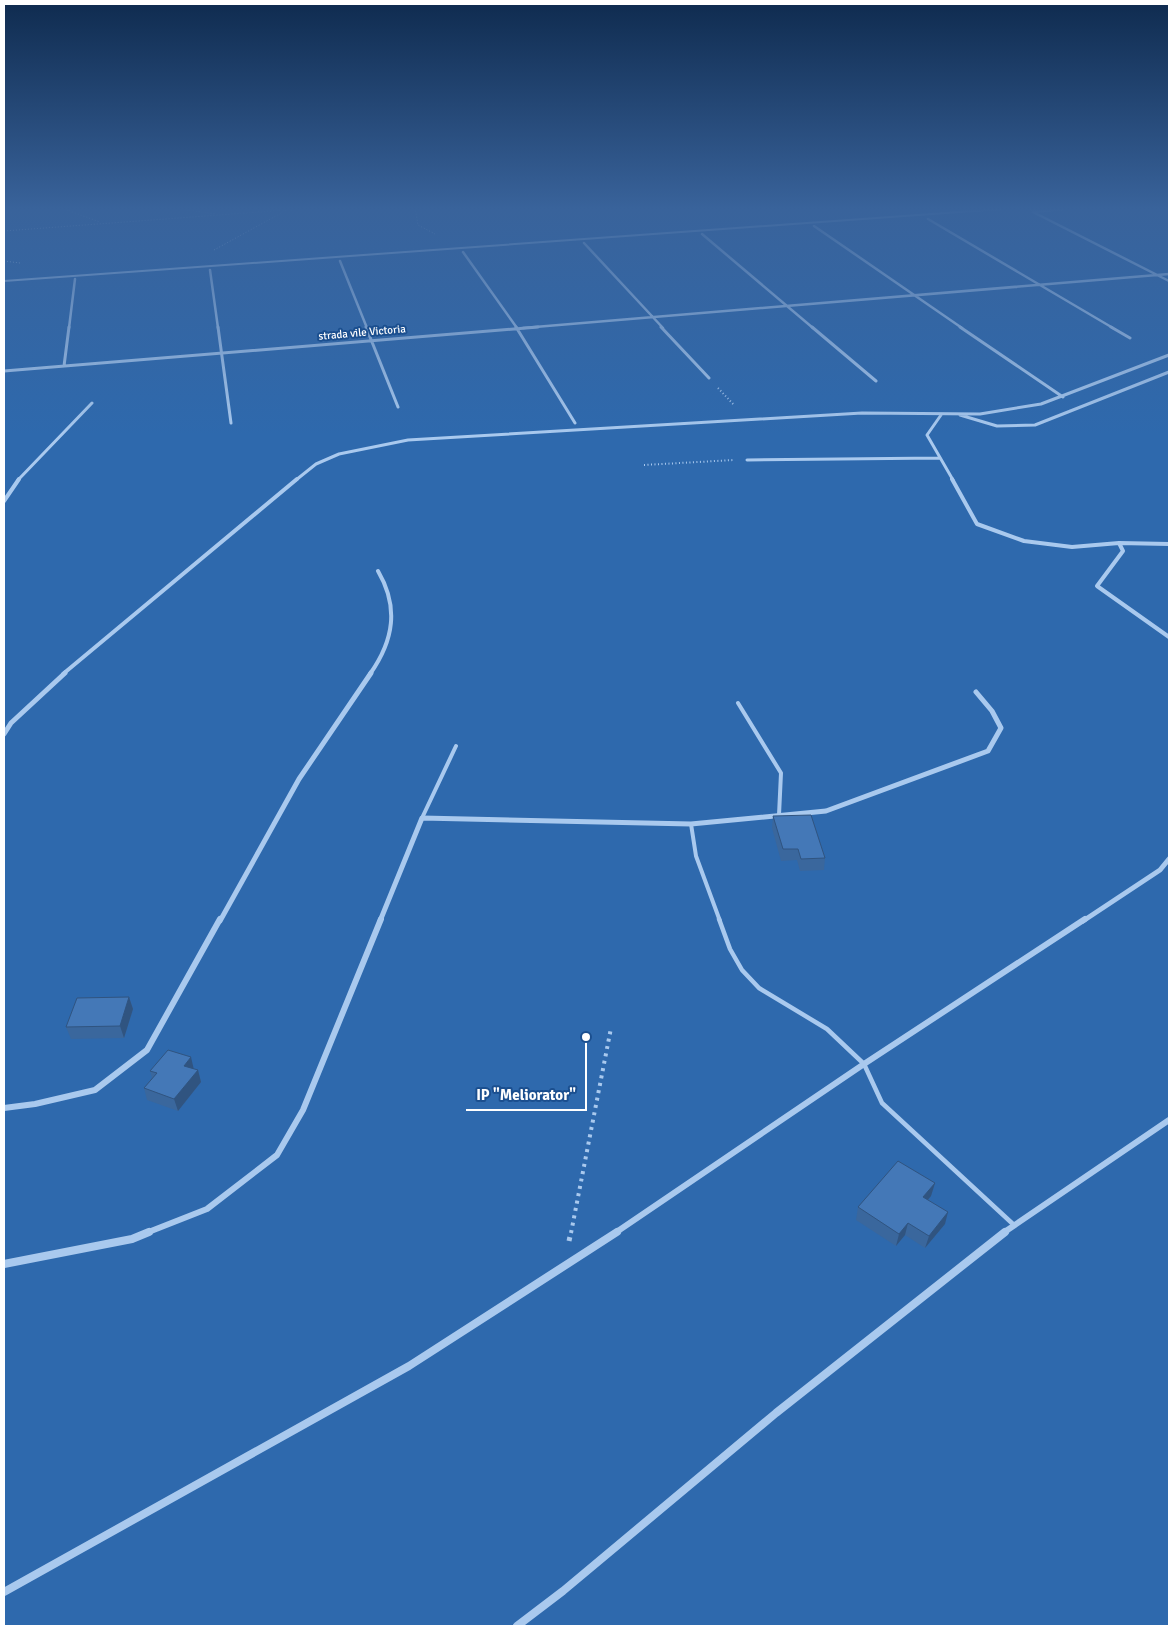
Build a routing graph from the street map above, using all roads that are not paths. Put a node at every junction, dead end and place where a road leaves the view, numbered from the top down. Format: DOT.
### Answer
graph roads {
  1 [pos="74,283"];
  2 [pos="212,283"];
  3 [pos="349,283"];
  4 [pos="485,283"];
  5 [pos="622,283"];
  6 [pos="761,283"];
  7 [pos="896,283"];
  8 [pos="1035,283"];
  9 [pos="1061,283"];
  10 [pos="1038,285"];
  11 [pos="915,296"];
  12 [pos="789,306"];
  13 [pos="654,317"];
  14 [pos="517,328"];
  15 [pos="1130,338"];
  16 [pos="370,340"];
  17 [pos="223,353"];
  18 [pos="1169,355"];
  19 [pos="64,366"];
  20 [pos="4,372"];
  21 [pos="1169,372"];
  22 [pos="709,378"];
  23 [pos="876,381"];
  24 [pos="1063,397"];
  25 [pos="92,403"];
  26 [pos="398,407"];
  27 [pos="958,414"];
  28 [pos="942,415"];
  29 [pos="231,423"];
  30 [pos="575,423"];
  31 [pos="940,458"];
  32 [pos="747,460"];
  33 [pos="4,501"];
  34 [pos="1120,543"];
  35 [pos="1169,544"];
  36 [pos="378,571"];
  37 [pos="1169,636"];
  38 [pos="976,692"];
  39 [pos="738,703"];
  40 [pos="4,734"];
  41 [pos="456,746"];
  42 [pos="779,816"];
  43 [pos="422,818"];
  44 [pos="691,824"];
  45 [pos="1169,859"];
  46 [pos="864,1064"];
  47 [pos="4,1108"];
  48 [pos="1169,1120"];
  49 [pos="1014,1225"];
  50 [pos="4,1264"];
  51 [pos="4,1592"];
  52 [pos="517,1626"];
  1 -- 19 [label="street"];
  2 -- 17 [label="street"];
  3 -- 16 [label="street"];
  4 -- 14 [label="street"];
  5 -- 13 [label="street"];
  6 -- 12 [label="street"];
  7 -- 11 [label="street"];
  8 -- 10 [label="street"];
  9 -- 10 [label="street, strada vile Victoria"];
  10 -- 11 [label="street, strada vile Victoria"];
  10 -- 15 [label="street"];
  11 -- 12 [label="street, strada vile Victoria"];
  11 -- 24 [label="street"];
  12 -- 13 [label="street, strada vile Victoria"];
  12 -- 23 [label="street"];
  13 -- 14 [label="street, strada vile Victoria"];
  13 -- 22 [label="street"];
  14 -- 16 [label="street, strada vile Victoria"];
  14 -- 30 [label="street"];
  16 -- 17 [label="street, strada vile Victoria"];
  16 -- 26 [label="street"];
  17 -- 19 [label="street, strada vile Victoria"];
  17 -- 29 [label="street"];
  18 -- 24 [label="street"];
  19 -- 20 [label="street, strada vile Victoria"];
  21 -- 27 [label="street"];
  24 -- 27 [label="street"];
  25 -- 33 [label="street"];
  27 -- 28 [label="street"];
  28 -- 31 [label="street"];
  28 -- 40 [label="street"];
  31 -- 32 [label="street"];
  31 -- 34 [label="street"];
  34 -- 35 [label="street"];
  34 -- 37 [label="street"];
  36 -- 47 [label="street"];
  38 -- 42 [label="street"];
  39 -- 42 [label="lane"];
  41 -- 43 [label="lane"];
  42 -- 44 [label="street"];
  43 -- 44 [label="street"];
  43 -- 50 [label="street"];
  44 -- 46 [label="lane"];
  45 -- 46 [label="street"];
  46 -- 49 [label="lane"];
  46 -- 51 [label="street"];
  48 -- 49 [label="street"];
  49 -- 52 [label="street"];
}
